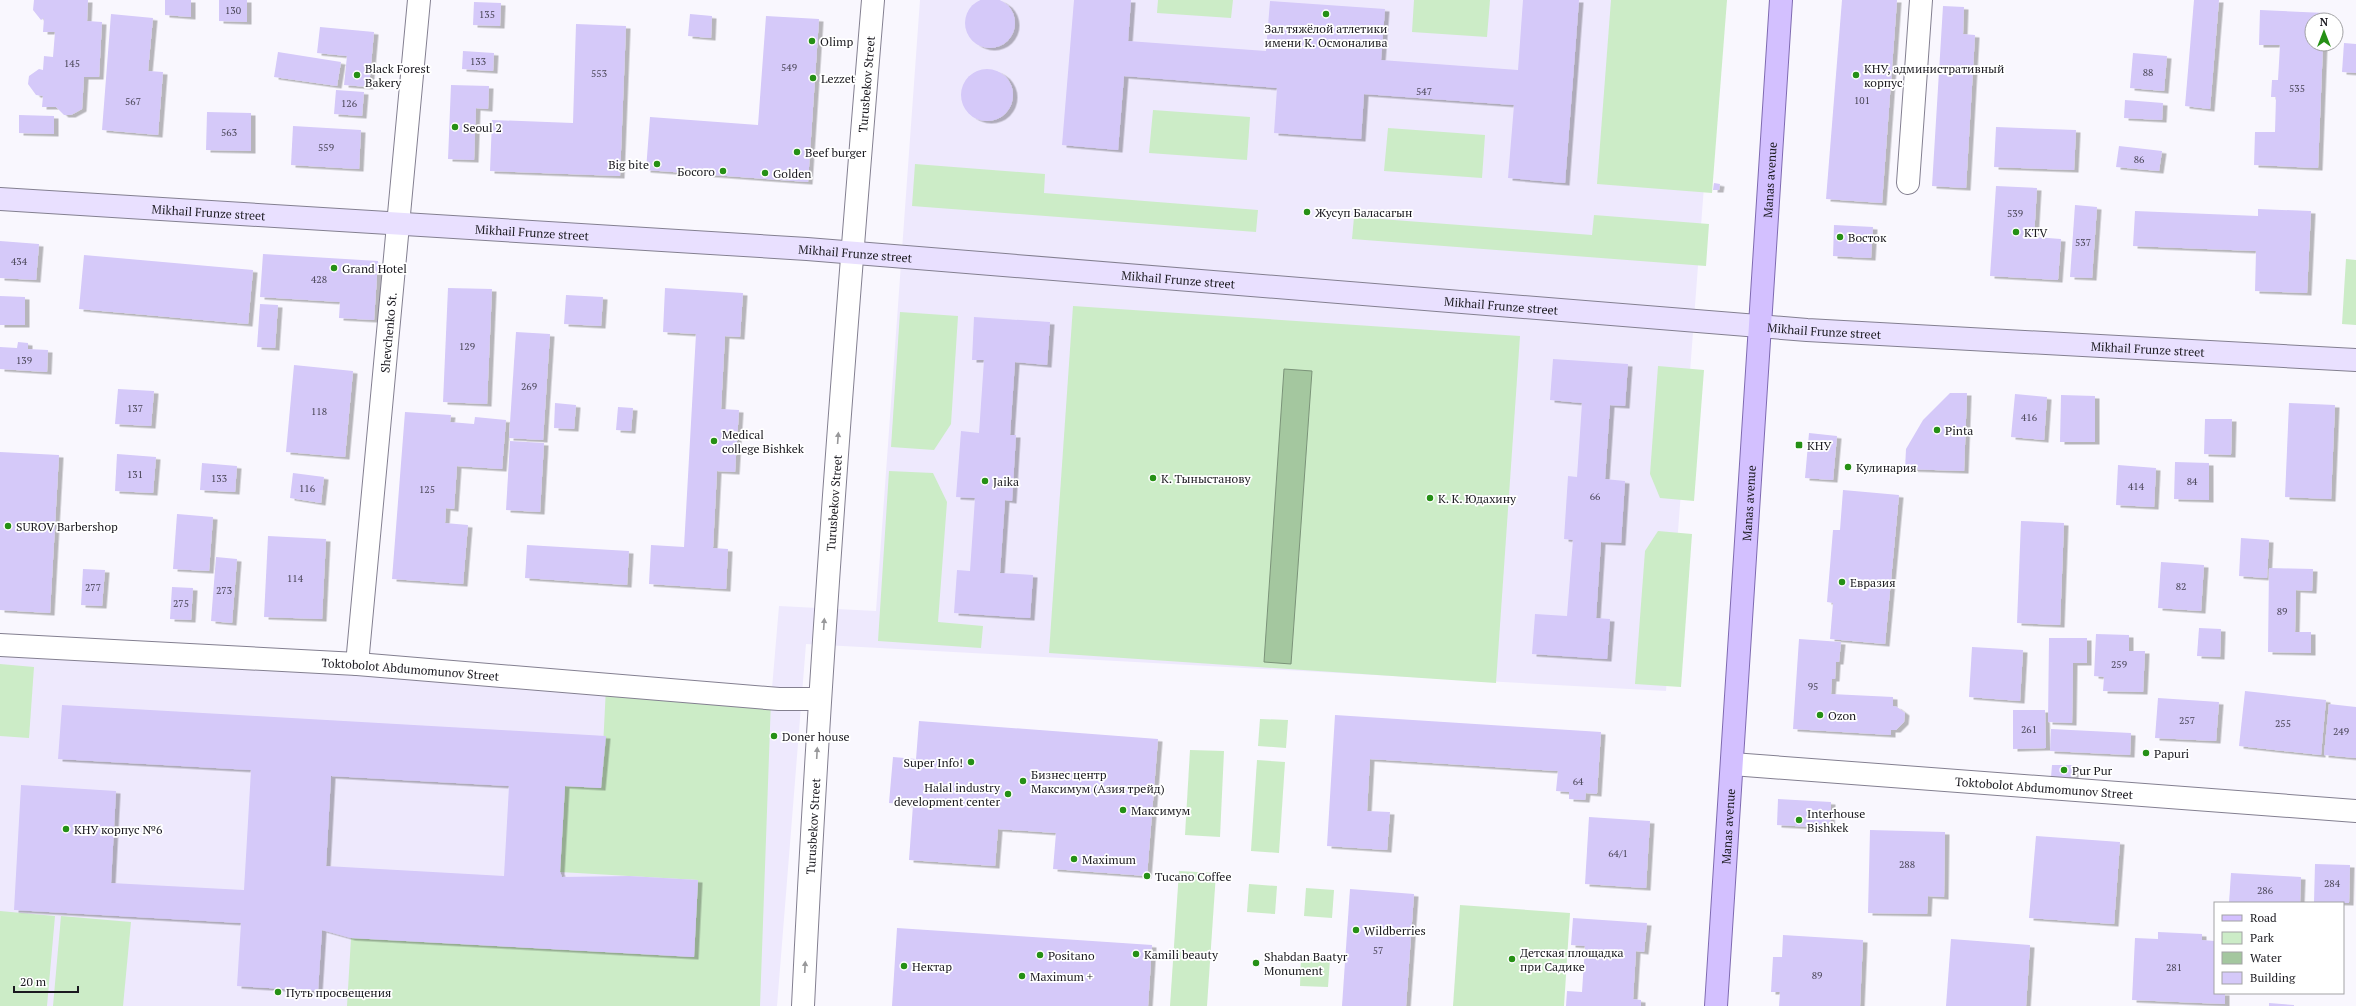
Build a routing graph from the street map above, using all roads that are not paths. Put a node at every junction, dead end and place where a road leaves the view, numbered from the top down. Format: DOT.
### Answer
graph roads {
  1 [pos="419,0"];
  2 [pos="873,0"];
  3 [pos="1781,0"];
  4 [pos="1921,0"];
  5 [pos="1908,183"];
  6 [pos="0,199"];
  7 [pos="398,224"];
  8 [pos="851,253"];
  9 [pos="1760,327"];
  10 [pos="2356,360"];
  11 [pos="0,645"];
  12 [pos="357,664"];
  13 [pos="819,699"];
  14 [pos="1732,764"];
  15 [pos="2356,811"];
  16 [pos="803,1006"];
  17 [pos="1716,1006"];
  1 -- 7 [label="street, Shevchenko St."];
  2 -- 8 [label="street, Turusbekov Street"];
  3 -- 9 [label="main road, Manas avenue"];
  4 -- 5 [label="street"];
  6 -- 7 [label="main road, Mikhail Frunze street"];
  7 -- 8 [label="main road, Mikhail Frunze street"];
  7 -- 12 [label="street, Shevchenko St."];
  8 -- 9 [label="main road, Mikhail Frunze street"];
  13 -- 8 [label="street, Turusbekov Street, one-way"];
  9 -- 10 [label="main road, Mikhail Frunze street"];
  9 -- 14 [label="main road, Manas avenue"];
  11 -- 12 [label="street, Toktobolot Abdumomunov Street"];
  12 -- 13 [label="street, Toktobolot Abdumomunov Street"];
  16 -- 13 [label="street, Turusbekov Street, one-way"];
  14 -- 15 [label="street, Toktobolot Abdumomunov Street"];
  14 -- 17 [label="main road, Manas avenue"];
}
